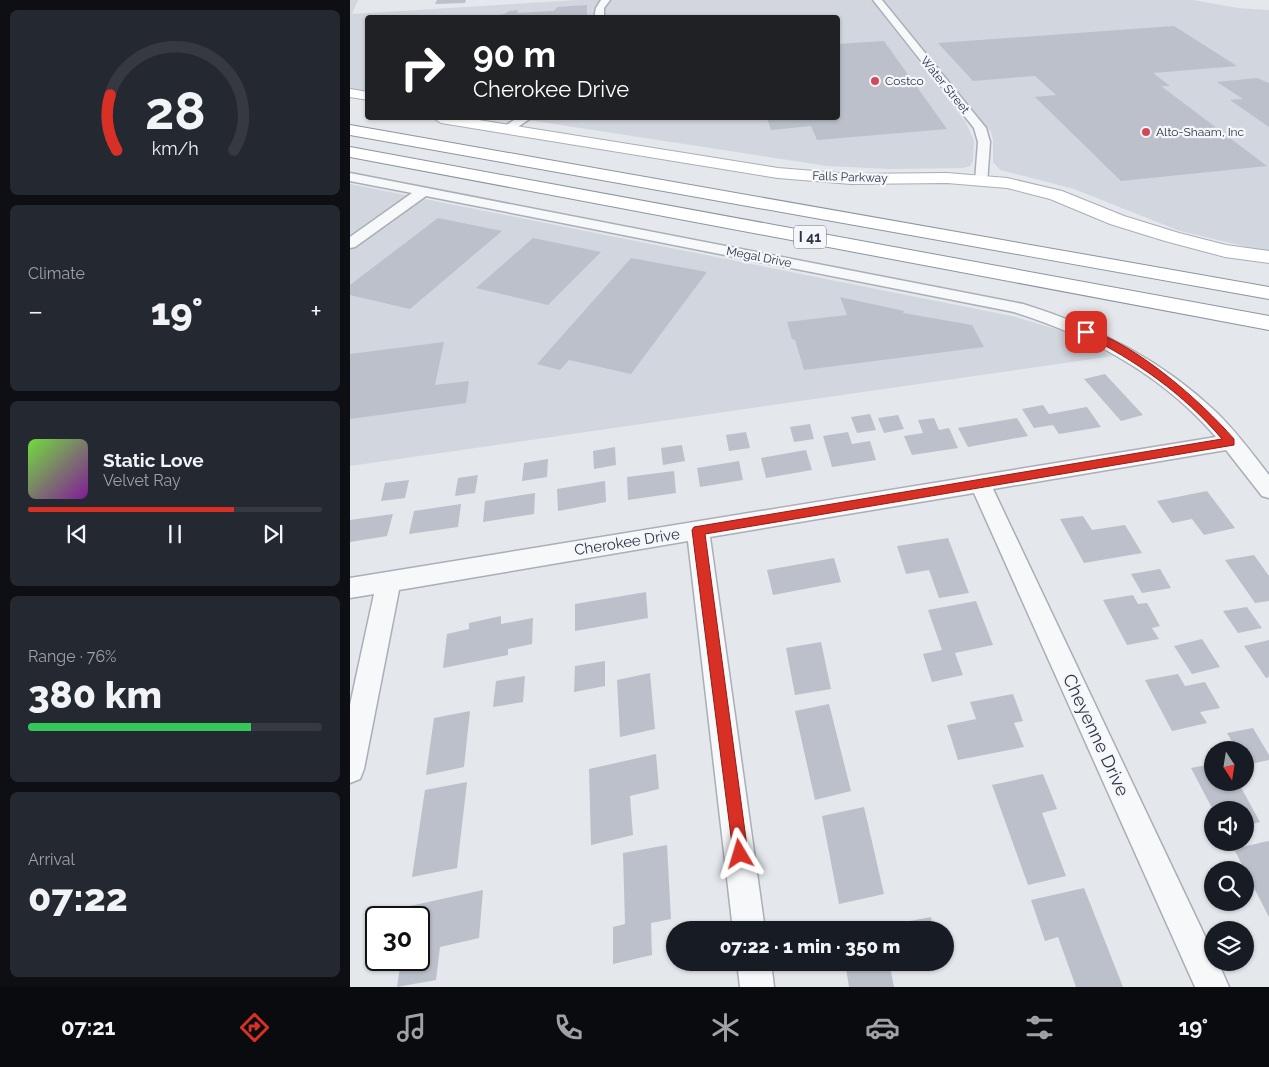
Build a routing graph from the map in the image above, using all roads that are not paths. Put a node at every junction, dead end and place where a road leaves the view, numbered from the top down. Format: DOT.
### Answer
graph roads {
  1 [pos="606,0"];
  2 [pos="877,0"];
  3 [pos="599,15"];
  4 [pos="350,93"];
  5 [pos="365,96"];
  6 [pos="350,103"];
  7 [pos="365,106"];
  8 [pos="490,120"];
  9 [pos="515,121"];
  10 [pos="350,130"];
  11 [pos="350,152"];
  12 [pos="982,176"];
  13 [pos="350,177"];
  14 [pos="424,191"];
  15 [pos="350,244"];
  16 [pos="1261,255"];
  17 [pos="1269,293"];
  18 [pos="1269,323"];
  19 [pos="1230,442"];
  20 [pos="980,483"];
  21 [pos="1269,490"];
  22 [pos="698,530"];
  23 [pos="389,582"];
  24 [pos="350,588"];
  25 [pos="350,769"];
  26 [pos="749,921"];
  27 [pos="755,971"];
  28 [pos="757,987"];
  29 [pos="1212,987"];
  1 -- 3 [label="street"];
  2 -- 12 [label="street, Water Street"];
  4 -- 5 [label="main road"];
  6 -- 7 [label="main road"];
  8 -- 9 [label="main road, Falls Parkway"];
  9 -- 12 [label="main road, Falls Parkway"];
  10 -- 17 [label="main road, I 41"];
  11 -- 18 [label="main road, I 41"];
  12 -- 16 [label="main road, Falls Parkway"];
  13 -- 14 [label="street, Megal Drive"];
  14 -- 15 [label="street"];
  14 -- 19 [label="street, Megal Drive"];
  19 -- 20 [label="street, Cherokee Drive"];
  19 -- 21 [label="street"];
  20 -- 22 [label="street, Cherokee Drive"];
  20 -- 29 [label="street, Cheyenne Drive"];
  22 -- 23 [label="street, Cherokee Drive"];
  22 -- 26 [label="street"];
  23 -- 24 [label="street, Cherokee Drive"];
  23 -- 25 [label="street"];
  27 -- 28 [label="street"];
}
